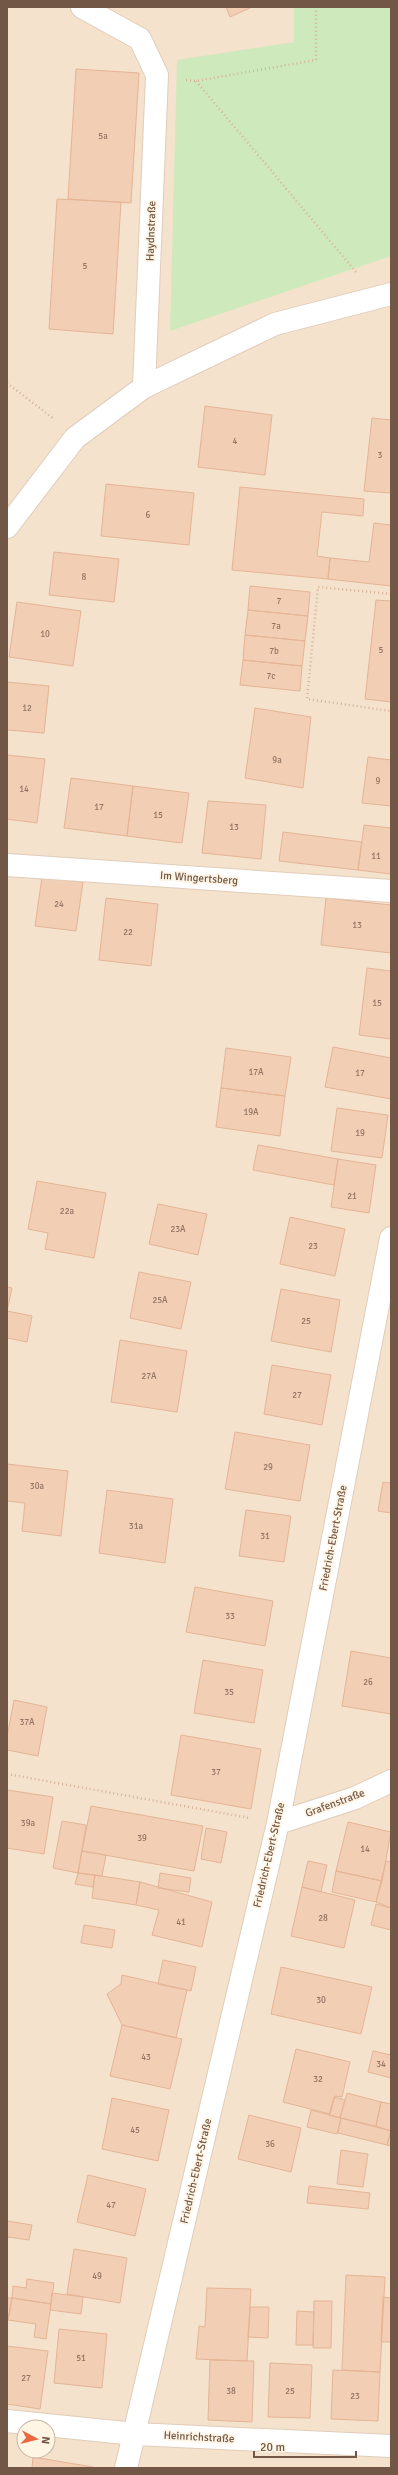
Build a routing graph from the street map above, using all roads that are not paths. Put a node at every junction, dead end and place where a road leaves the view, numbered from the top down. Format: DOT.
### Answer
graph roads {
  1 [pos="82,7"];
  2 [pos="391,294"];
  3 [pos="144,387"];
  4 [pos="7,527"];
  5 [pos="7,865"];
  6 [pos="391,891"];
  7 [pos="391,1238"];
  8 [pos="391,1781"];
  9 [pos="278,1823"];
  10 [pos="7,2421"];
  11 [pos="135,2434"];
  12 [pos="391,2446"];
  13 [pos="126,2468"];
  1 -- 3 [label="street, Haydnstraße"];
  2 -- 3 [label="street"];
  3 -- 4 [label="street"];
  5 -- 6 [label="street, Im Wingertsberg"];
  7 -- 9 [label="street, Friedrich-Ebert-Straße"];
  8 -- 9 [label="street, Grafenstraße"];
  9 -- 11 [label="street, Friedrich-Ebert-Straße"];
  10 -- 11 [label="street, Heinrichstraße"];
  11 -- 12 [label="street, Heinrichstraße"];
  11 -- 13 [label="street, Friedrich-Ebert-Straße"];
}
